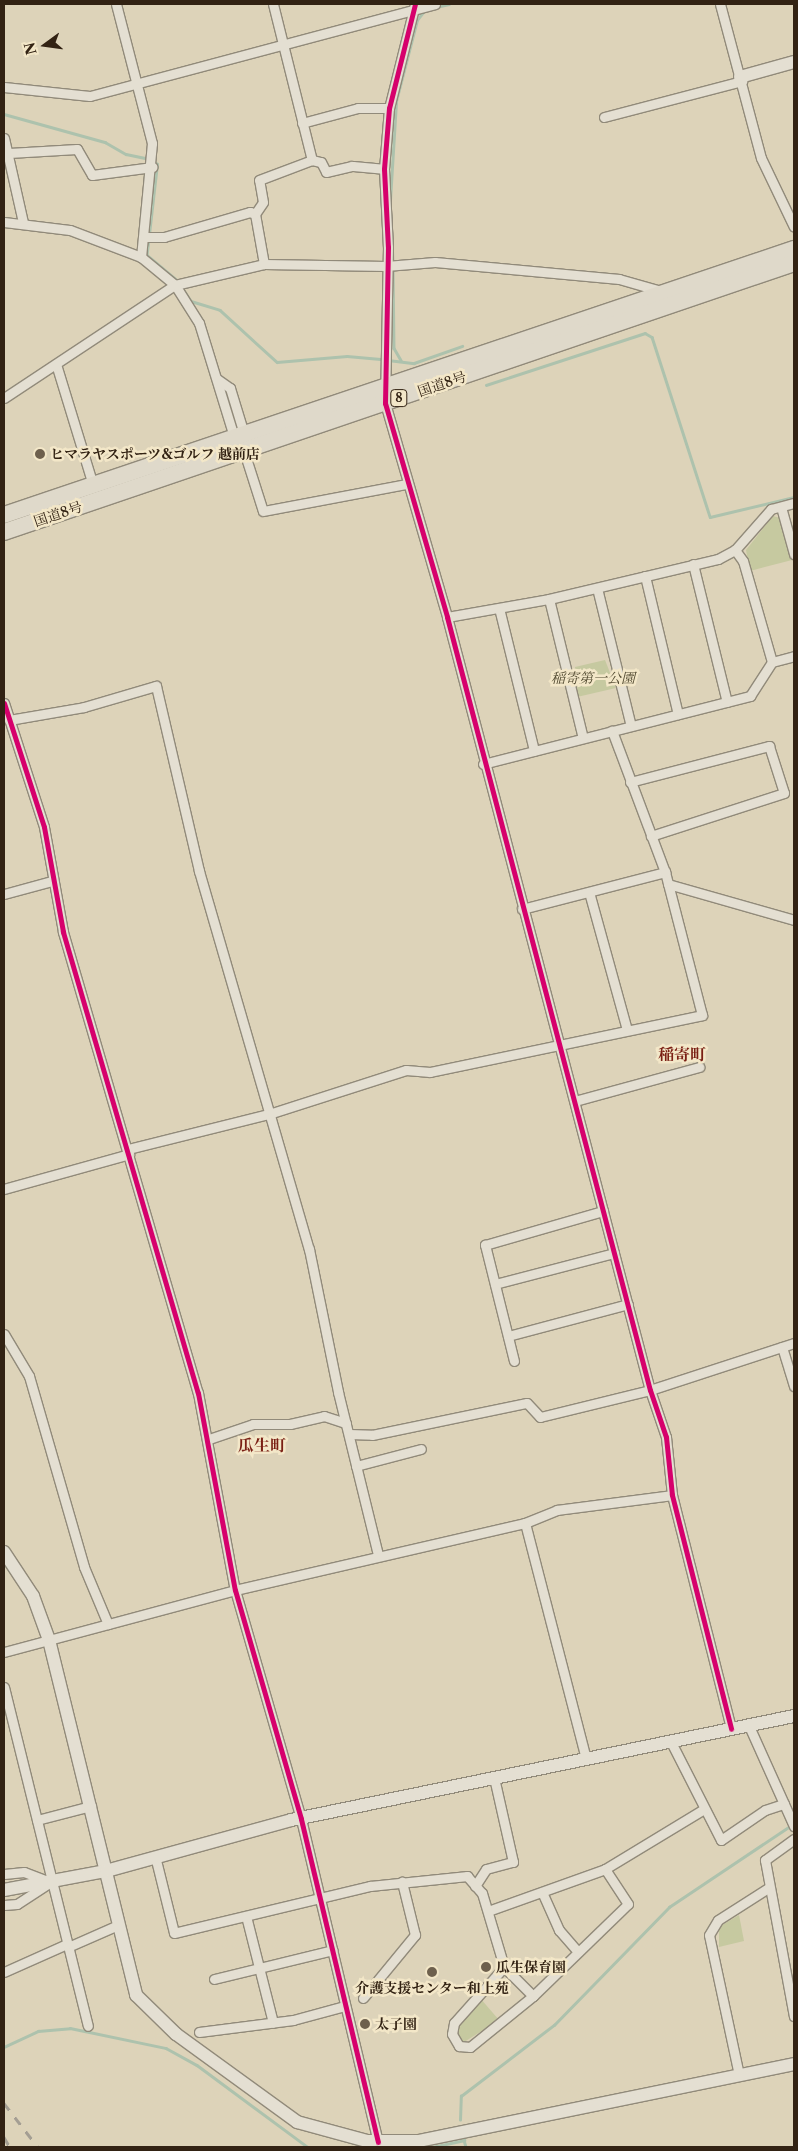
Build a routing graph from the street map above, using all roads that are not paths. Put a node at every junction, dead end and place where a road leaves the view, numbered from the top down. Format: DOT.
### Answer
graph roads {
  1 [pos="116,4"];
  2 [pos="272,4"];
  3 [pos="435,4"];
  4 [pos="720,4"];
  5 [pos="415,6"];
  6 [pos="284,47"];
  7 [pos="794,62"];
  8 [pos="741,79"];
  9 [pos="137,86"];
  10 [pos="4,87"];
  11 [pos="389,108"];
  12 [pos="604,117"];
  13 [pos="302,123"];
  14 [pos="4,138"];
  15 [pos="9,152"];
  16 [pos="312,160"];
  17 [pos="152,167"];
  18 [pos="384,169"];
  19 [pos="256,214"];
  20 [pos="4,222"];
  21 [pos="23,222"];
  22 [pos="794,227"];
  23 [pos="145,237"];
  24 [pos="794,249"];
  25 [pos="141,257"];
  26 [pos="794,262"];
  27 [pos="264,264"];
  28 [pos="386,266"];
  29 [pos="175,285"];
  30 [pos="664,292"];
  31 [pos="56,364"];
  32 [pos="220,381"];
  33 [pos="383,386"];
  34 [pos="4,398"];
  35 [pos="385,403"];
  36 [pos="238,432"];
  37 [pos="247,461"];
  38 [pos="406,484"];
  39 [pos="93,485"];
  40 [pos="794,503"];
  41 [pos="781,507"];
  42 [pos="4,515"];
  43 [pos="4,532"];
  44 [pos="735,550"];
  45 [pos="794,554"];
  46 [pos="693,564"];
  47 [pos="645,576"];
  48 [pos="597,588"];
  49 [pos="549,599"];
  50 [pos="499,608"];
  51 [pos="447,617"];
  52 [pos="794,656"];
  53 [pos="772,662"];
  54 [pos="727,702"];
  55 [pos="4,703"];
  56 [pos="678,714"];
  57 [pos="9,720"];
  58 [pos="631,726"];
  59 [pos="612,731"];
  60 [pos="583,738"];
  61 [pos="534,751"];
  62 [pos="483,764"];
  63 [pos="630,782"];
  64 [pos="651,836"];
  65 [pos="665,872"];
  66 [pos="52,881"];
  67 [pos="668,884"];
  68 [pos="589,892"];
  69 [pos="4,894"];
  70 [pos="522,909"];
  71 [pos="794,920"];
  72 [pos="627,1030"];
  73 [pos="560,1044"];
  74 [pos="699,1067"];
  75 [pos="575,1101"];
  76 [pos="272,1113"];
  77 [pos="129,1152"];
  78 [pos="4,1189"];
  79 [pos="604,1211"];
  80 [pos="614,1253"];
  81 [pos="495,1284"];
  82 [pos="628,1304"];
  83 [pos="4,1334"];
  84 [pos="508,1336"];
  85 [pos="794,1343"];
  86 [pos="782,1347"];
  87 [pos="514,1360"];
  88 [pos="794,1386"];
  89 [pos="650,1390"];
  90 [pos="346,1423"];
  91 [pos="348,1434"];
  92 [pos="209,1439"];
  93 [pos="421,1449"];
  94 [pos="356,1466"];
  95 [pos="672,1495"];
  96 [pos="525,1523"];
  97 [pos="4,1552"];
  98 [pos="378,1555"];
  99 [pos="235,1590"];
  100 [pos="108,1624"];
  101 [pos="50,1640"];
  102 [pos="4,1652"];
  103 [pos="4,1688"];
  104 [pos="794,1716"];
  105 [pos="749,1726"];
  106 [pos="731,1729"];
  107 [pos="671,1742"];
  108 [pos="586,1759"];
  109 [pos="494,1778"];
  110 [pos="784,1804"];
  111 [pos="91,1806"];
  112 [pos="704,1809"];
  113 [pos="301,1819"];
  114 [pos="37,1820"];
  115 [pos="794,1826"];
  116 [pos="794,1839"];
  117 [pos="155,1856"];
  118 [pos="605,1869"];
  119 [pos="106,1871"];
  120 [pos="4,1874"];
  121 [pos="402,1882"];
  122 [pos="50,1884"];
  123 [pos="475,1886"];
  124 [pos="768,1888"];
  125 [pos="4,1890"];
  126 [pos="542,1892"];
  127 [pos="320,1898"];
  128 [pos="4,1906"];
  129 [pos="488,1911"];
  130 [pos="246,1916"];
  131 [pos="118,1925"];
  132 [pos="68,1945"];
  133 [pos="333,1950"];
  134 [pos="578,1952"];
  135 [pos="504,1967"];
  136 [pos="259,1968"];
  137 [pos="4,1972"];
  138 [pos="214,1979"];
  139 [pos="533,1996"];
  140 [pos="363,1998"];
  141 [pos="345,2006"];
  142 [pos="794,2016"];
  143 [pos="273,2023"];
  144 [pos="88,2026"];
  145 [pos="199,2032"];
  146 [pos="794,2064"];
  147 [pos="739,2075"];
  148 [pos="378,2142"];
  1 -- 9 [label="street"];
  2 -- 6 [label="street"];
  3 -- 5 [label="street"];
  4 -- 8 [label="street"];
  5 -- 6 [label="street"];
  5 -- 11 [label="street"];
  6 -- 9 [label="street"];
  6 -- 13 [label="street"];
  7 -- 8 [label="street"];
  8 -- 12 [label="street"];
  8 -- 22 [label="street"];
  9 -- 10 [label="street"];
  9 -- 17 [label="street"];
  11 -- 13 [label="street"];
  11 -- 18 [label="street"];
  13 -- 16 [label="street"];
  14 -- 15 [label="street"];
  15 -- 17 [label="street"];
  15 -- 21 [label="street"];
  16 -- 18 [label="street"];
  16 -- 19 [label="street"];
  17 -- 23 [label="street"];
  18 -- 28 [label="street"];
  19 -- 23 [label="street"];
  19 -- 27 [label="street"];
  20 -- 21 [label="street"];
  21 -- 25 [label="street"];
  23 -- 25 [label="street"];
  24 -- 30 [label="highway, 国道8号 / 8"];
  25 -- 29 [label="street"];
  26 -- 35 [label="highway, 国道8号 / 8"];
  27 -- 28 [label="street"];
  27 -- 29 [label="street"];
  28 -- 30 [label="street"];
  28 -- 33 [label="street"];
  29 -- 31 [label="street"];
  29 -- 32 [label="street"];
  30 -- 33 [label="highway, 国道8号 / 8"];
  31 -- 34 [label="street"];
  31 -- 39 [label="street"];
  32 -- 36 [label="street"];
  32 -- 36 [label="street"];
  33 -- 35 [label="street"];
  33 -- 36 [label="highway, 国道8号 / 8"];
  35 -- 38 [label="street"];
  35 -- 43 [label="highway, 国道8号 / 8"];
  36 -- 39 [label="highway, 国道8号 / 8"];
  37 -- 38 [label="street"];
  38 -- 51 [label="street"];
  39 -- 42 [label="highway, 国道8号 / 8"];
  40 -- 41 [label="street"];
  41 -- 44 [label="street"];
  41 -- 45 [label="street"];
  44 -- 46 [label="street"];
  44 -- 53 [label="street"];
  46 -- 47 [label="street"];
  46 -- 54 [label="street"];
  47 -- 48 [label="street"];
  47 -- 56 [label="street"];
  48 -- 49 [label="street"];
  48 -- 58 [label="street"];
  49 -- 50 [label="street"];
  49 -- 60 [label="street"];
  50 -- 51 [label="street"];
  50 -- 61 [label="street"];
  51 -- 62 [label="street"];
  52 -- 53 [label="street"];
  53 -- 54 [label="street"];
  54 -- 56 [label="street"];
  55 -- 57 [label="street"];
  56 -- 58 [label="street"];
  57 -- 66 [label="street"];
  57 -- 76 [label="street"];
  58 -- 59 [label="street"];
  59 -- 60 [label="street"];
  59 -- 63 [label="street"];
  60 -- 61 [label="street"];
  61 -- 62 [label="street"];
  62 -- 70 [label="street"];
  63 -- 64 [label="street"];
  63 -- 64 [label="street"];
  64 -- 65 [label="street"];
  65 -- 67 [label="street"];
  65 -- 68 [label="street"];
  66 -- 69 [label="street"];
  66 -- 77 [label="street"];
  67 -- 71 [label="street"];
  67 -- 72 [label="street"];
  68 -- 70 [label="street"];
  68 -- 72 [label="street"];
  70 -- 73 [label="street"];
  72 -- 73 [label="street"];
  73 -- 75 [label="street"];
  73 -- 76 [label="street"];
  74 -- 75 [label="street"];
  75 -- 79 [label="street"];
  76 -- 77 [label="street"];
  76 -- 90 [label="street"];
  77 -- 78 [label="street"];
  77 -- 92 [label="street"];
  79 -- 80 [label="street"];
  79 -- 81 [label="street"];
  80 -- 81 [label="street"];
  80 -- 82 [label="street"];
  81 -- 84 [label="street"];
  82 -- 84 [label="street"];
  82 -- 89 [label="street"];
  83 -- 100 [label="street"];
  84 -- 87 [label="street"];
  85 -- 86 [label="street"];
  86 -- 88 [label="street"];
  86 -- 89 [label="street"];
  89 -- 91 [label="street"];
  89 -- 95 [label="street"];
  90 -- 91 [label="street"];
  90 -- 92 [label="street"];
  91 -- 94 [label="street"];
  92 -- 99 [label="street"];
  93 -- 94 [label="street"];
  94 -- 98 [label="street"];
  95 -- 96 [label="street"];
  95 -- 106 [label="street"];
  96 -- 98 [label="street"];
  96 -- 108 [label="street"];
  97 -- 101 [label="street"];
  98 -- 99 [label="street"];
  99 -- 100 [label="street"];
  99 -- 113 [label="street"];
  100 -- 101 [label="street"];
  101 -- 102 [label="street"];
  101 -- 111 [label="street"];
  103 -- 114 [label="street"];
  104 -- 105 [label="street"];
  105 -- 106 [label="street"];
  105 -- 110 [label="street"];
  106 -- 107 [label="street"];
  107 -- 108 [label="street"];
  107 -- 112 [label="street"];
  108 -- 109 [label="street"];
  109 -- 113 [label="street"];
  109 -- 123 [label="street"];
  110 -- 112 [label="street"];
  110 -- 115 [label="street"];
  111 -- 114 [label="street"];
  111 -- 119 [label="street"];
  112 -- 118 [label="street"];
  113 -- 117 [label="street"];
  113 -- 127 [label="street"];
  114 -- 122 [label="street"];
  116 -- 124 [label="street"];
  117 -- 119 [label="street"];
  117 -- 130 [label="street"];
  118 -- 126 [label="street"];
  118 -- 134 [label="street"];
  119 -- 122 [label="street"];
  119 -- 131 [label="street"];
  120 -- 122 [label="street"];
  121 -- 123 [label="street"];
  121 -- 127 [label="street"];
  121 -- 140 [label="street"];
  122 -- 125 [label="street"];
  122 -- 128 [label="street"];
  122 -- 132 [label="street"];
  123 -- 129 [label="street"];
  124 -- 142 [label="street"];
  124 -- 147 [label="street"];
  126 -- 129 [label="street"];
  126 -- 134 [label="street"];
  127 -- 130 [label="street"];
  127 -- 133 [label="street"];
  129 -- 135 [label="street"];
  130 -- 136 [label="street"];
  131 -- 132 [label="street"];
  131 -- 148 [label="street"];
  132 -- 137 [label="street"];
  132 -- 144 [label="street"];
  133 -- 136 [label="street"];
  133 -- 141 [label="street"];
  134 -- 139 [label="street"];
  135 -- 139 [label="street"];
  135 -- 139 [label="street"];
  136 -- 138 [label="street"];
  136 -- 143 [label="street"];
  141 -- 143 [label="street"];
  141 -- 148 [label="street"];
  143 -- 145 [label="street"];
  146 -- 147 [label="street"];
  147 -- 148 [label="street"];
}
